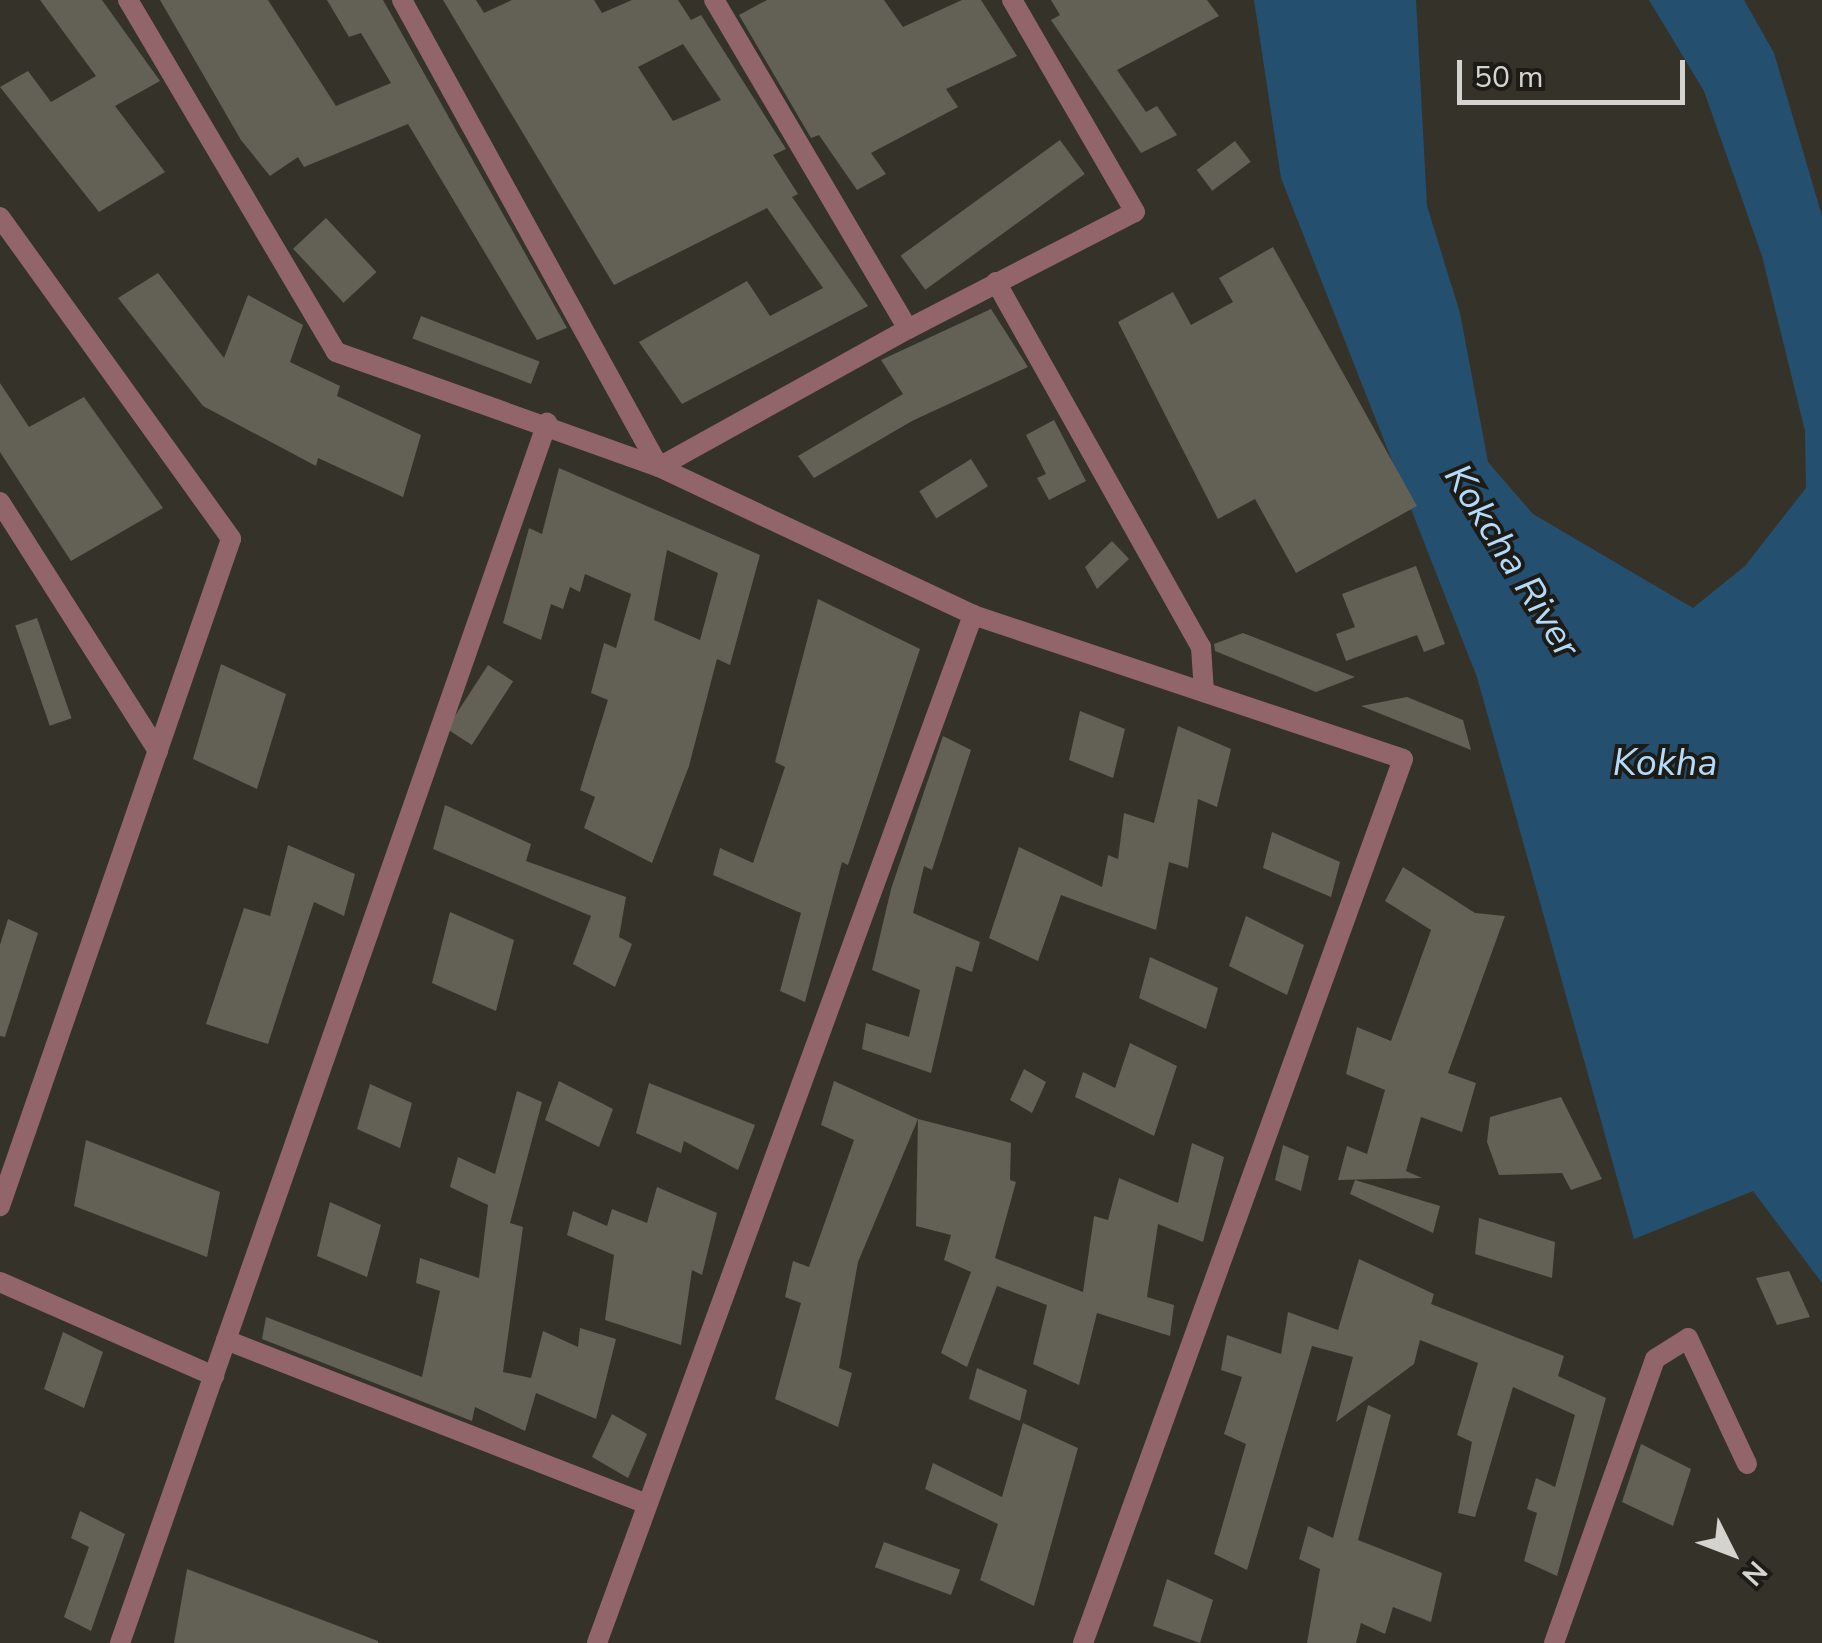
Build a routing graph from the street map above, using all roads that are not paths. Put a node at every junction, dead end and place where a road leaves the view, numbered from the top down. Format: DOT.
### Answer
graph roads {
  1 [pos="128,0"];
  2 [pos="402,0"];
  3 [pos="714,0"];
  4 [pos="1012,0"];
  5 [pos="0,217"];
  6 [pos="996,282"];
  7 [pos="908,329"];
  8 [pos="547,423"];
  9 [pos="659,468"];
  10 [pos="0,502"];
  11 [pos="973,615"];
  12 [pos="1204,692"];
  13 [pos="158,750"];
  14 [pos="0,1206"];
  15 [pos="0,1282"];
  16 [pos="226,1340"];
  17 [pos="214,1376"];
  18 [pos="1747,1464"];
  19 [pos="647,1504"];
  20 [pos="120,1643"];
  21 [pos="597,1643"];
  22 [pos="1083,1643"];
  23 [pos="1554,1643"];
  1 -- 8 [label="street"];
  2 -- 9 [label="street"];
  3 -- 7 [label="street"];
  4 -- 6 [label="street"];
  5 -- 13 [label="street"];
  6 -- 7 [label="street"];
  6 -- 12 [label="street"];
  7 -- 9 [label="street"];
  8 -- 9 [label="street"];
  8 -- 16 [label="street"];
  9 -- 11 [label="street"];
  10 -- 13 [label="street"];
  11 -- 12 [label="street"];
  11 -- 19 [label="street"];
  12 -- 22 [label="street"];
  13 -- 14 [label="street"];
  15 -- 17 [label="street"];
  16 -- 17 [label="street"];
  16 -- 19 [label="street"];
  17 -- 20 [label="street"];
  18 -- 23 [label="street"];
  19 -- 21 [label="street"];
}
